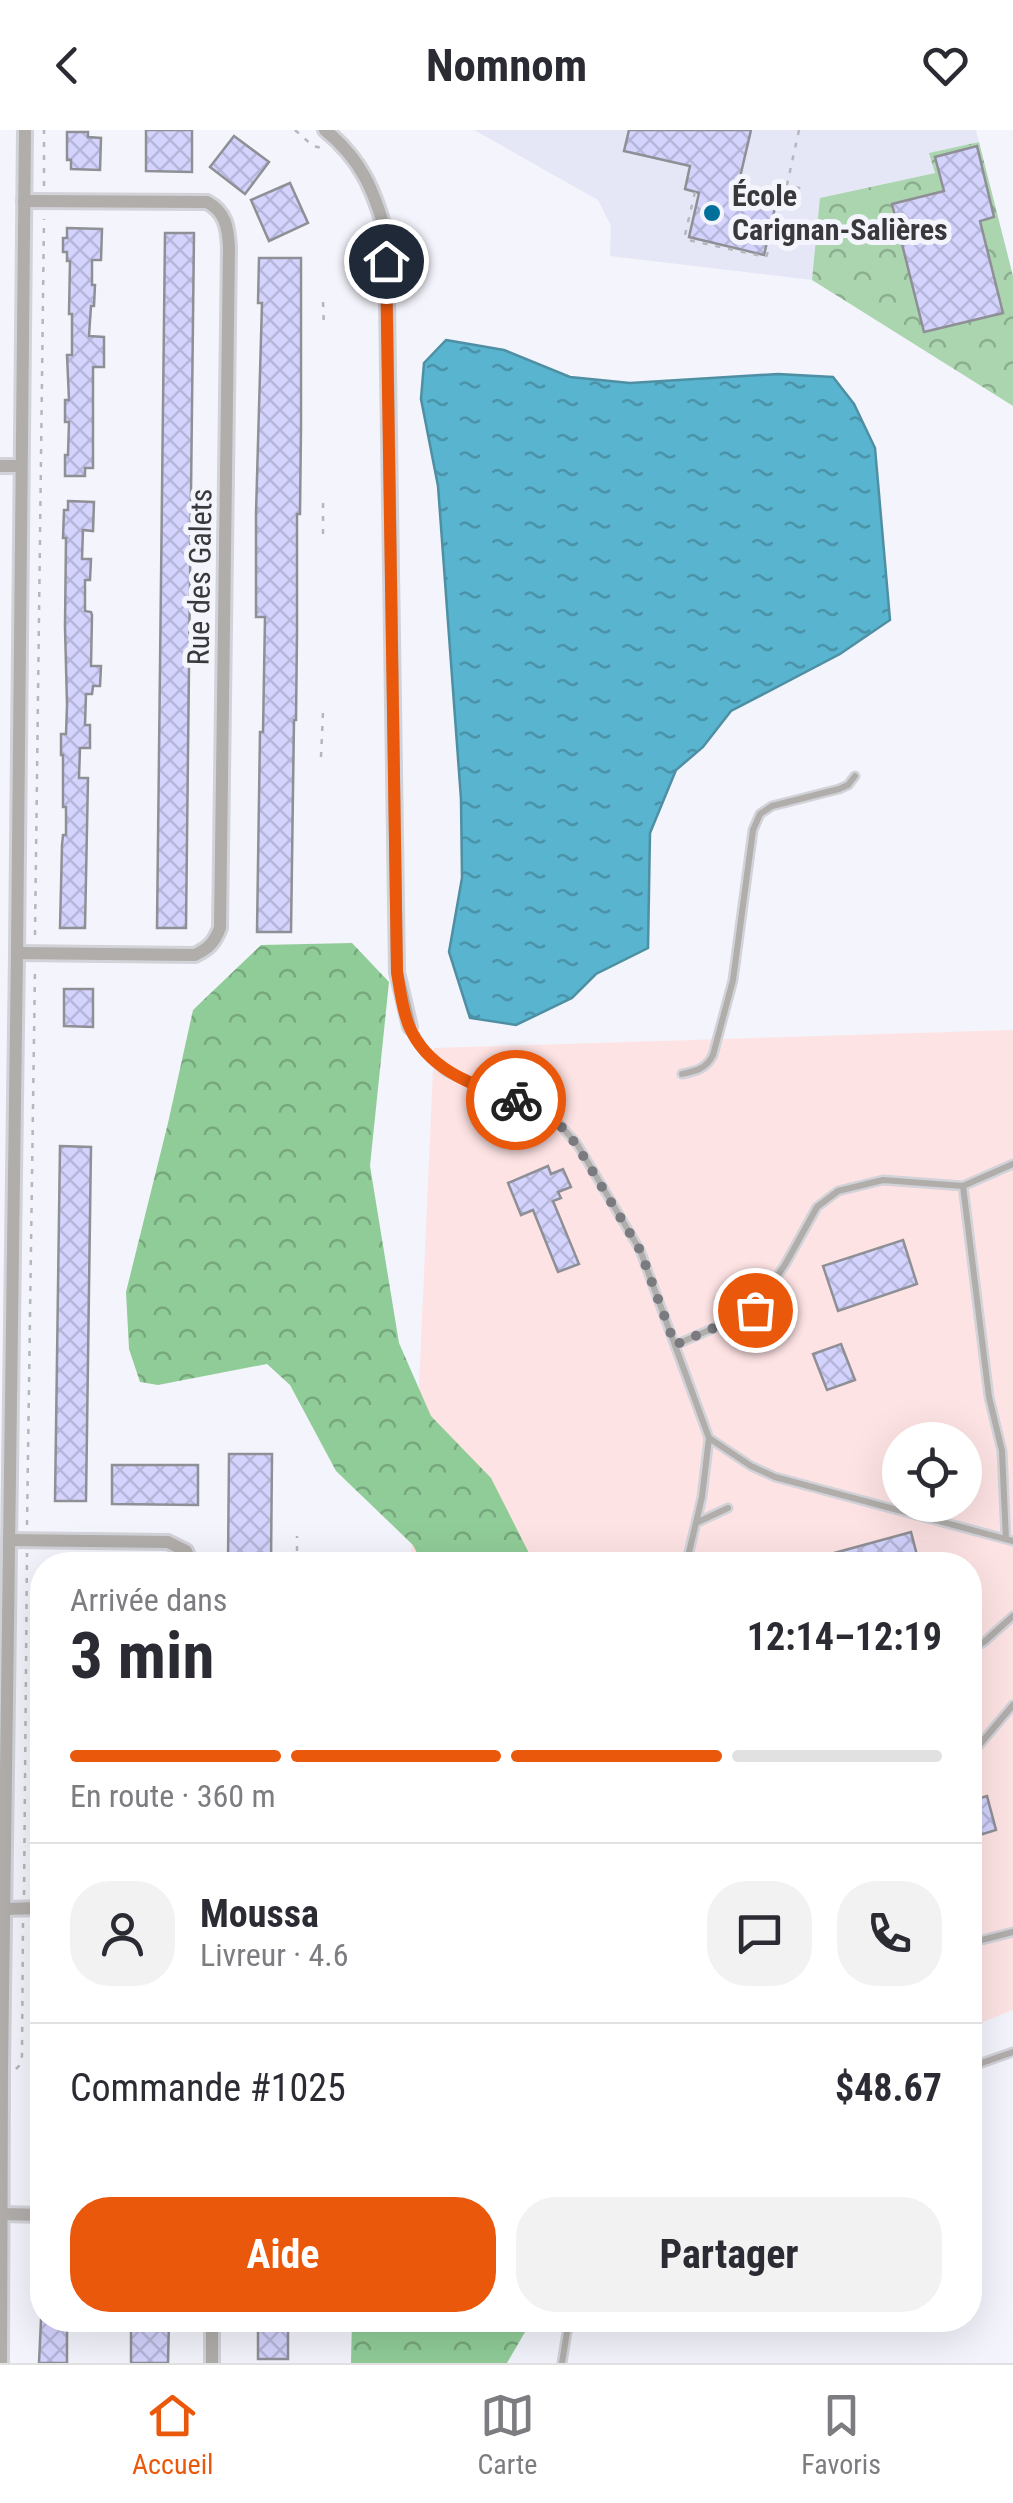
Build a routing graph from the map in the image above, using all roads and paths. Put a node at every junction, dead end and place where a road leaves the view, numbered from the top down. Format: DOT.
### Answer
graph roads {
  1 [pos="25,130"];
  2 [pos="44,130"];
  3 [pos="296,130"];
  4 [pos="325,130"];
  5 [pos="799,130"];
  6 [pos="326,146"];
  7 [pos="44,183"];
  8 [pos="787,185"];
  9 [pos="807,190"];
  10 [pos="695,192"];
  11 [pos="774,194"];
  12 [pos="24,200"];
  13 [pos="44,217"];
  14 [pos="769,249"];
  15 [pos="324,302"];
  16 [pos="324,327"];
  17 [pos="0,466"];
  18 [pos="21,466"];
  19 [pos="323,503"];
  20 [pos="323,536"];
  21 [pos="322,712"];
  22 [pos="321,757"];
  23 [pos="855,776"];
  24 [pos="34,935"];
  25 [pos="17,954"];
  26 [pos="35,969"];
  27 [pos="410,1027"];
  28 [pos="682,1074"];
  29 [pos="1013,1164"];
  30 [pos="962,1186"];
  31 [pos="675,1345"];
  32 [pos="709,1438"];
  33 [pos="728,1508"];
  34 [pos="27,1523"];
  35 [pos="696,1523"];
  36 [pos="297,1536"];
  37 [pos="8,1540"];
  38 [pos="1010,1540"];
  39 [pos="297,1550"];
  40 [pos="186,1552"];
  41 [pos="689,1552"];
  42 [pos="28,1558"];
  43 [pos="1013,1616"];
  44 [pos="982,1643"];
  45 [pos="1013,1705"];
  46 [pos="982,1742"];
  47 [pos="24,1892"];
  48 [pos="4,1908"];
  49 [pos="30,1908"];
  50 [pos="23,1925"];
  51 [pos="1013,1932"];
  52 [pos="982,1940"];
  53 [pos="1013,2052"];
  54 [pos="982,2063"];
  55 [pos="12,2070"];
  56 [pos="3,2214"];
  57 [pos="30,2215"];
  58 [pos="212,2332"];
  59 [pos="567,2332"];
  60 [pos="1,2363"];
  61 [pos="212,2363"];
  62 [pos="562,2363"];
  1 -- 12 [label="street"];
  2 -- 7 [label="path"];
  3 -- 6 [label="path"];
  4 -- 27 [label="street"];
  5 -- 8 [label="path"];
  8 -- 9 [label="path"];
  8 -- 11 [label="path"];
  10 -- 14 [label="path"];
  12 -- 18 [label="street"];
  12 -- 25 [label="street, Rue des Galets"];
  13 -- 24 [label="path"];
  15 -- 16 [label="path"];
  17 -- 18 [label="street"];
  18 -- 25 [label="street"];
  19 -- 20 [label="path"];
  21 -- 22 [label="path"];
  23 -- 28 [label="lane"];
  25 -- 37 [label="street"];
  26 -- 34 [label="path"];
  27 -- 31 [label="lane"];
  29 -- 30 [label="lane"];
  30 -- 31 [label="lane"];
  30 -- 38 [label="lane"];
  31 -- 32 [label="lane"];
  32 -- 35 [label="lane"];
  32 -- 38 [label="lane"];
  33 -- 35 [label="lane"];
  35 -- 41 [label="lane"];
  36 -- 39 [label="path"];
  37 -- 40 [label="street"];
  37 -- 48 [label="street"];
  42 -- 47 [label="path"];
  43 -- 44 [label="lane"];
  45 -- 46 [label="lane"];
  48 -- 49 [label="street"];
  48 -- 56 [label="street"];
  50 -- 55 [label="path"];
  51 -- 52 [label="lane"];
  53 -- 54 [label="lane"];
  56 -- 57 [label="street"];
  56 -- 60 [label="street"];
  58 -- 61 [label="street"];
  59 -- 62 [label="lane"];
}
